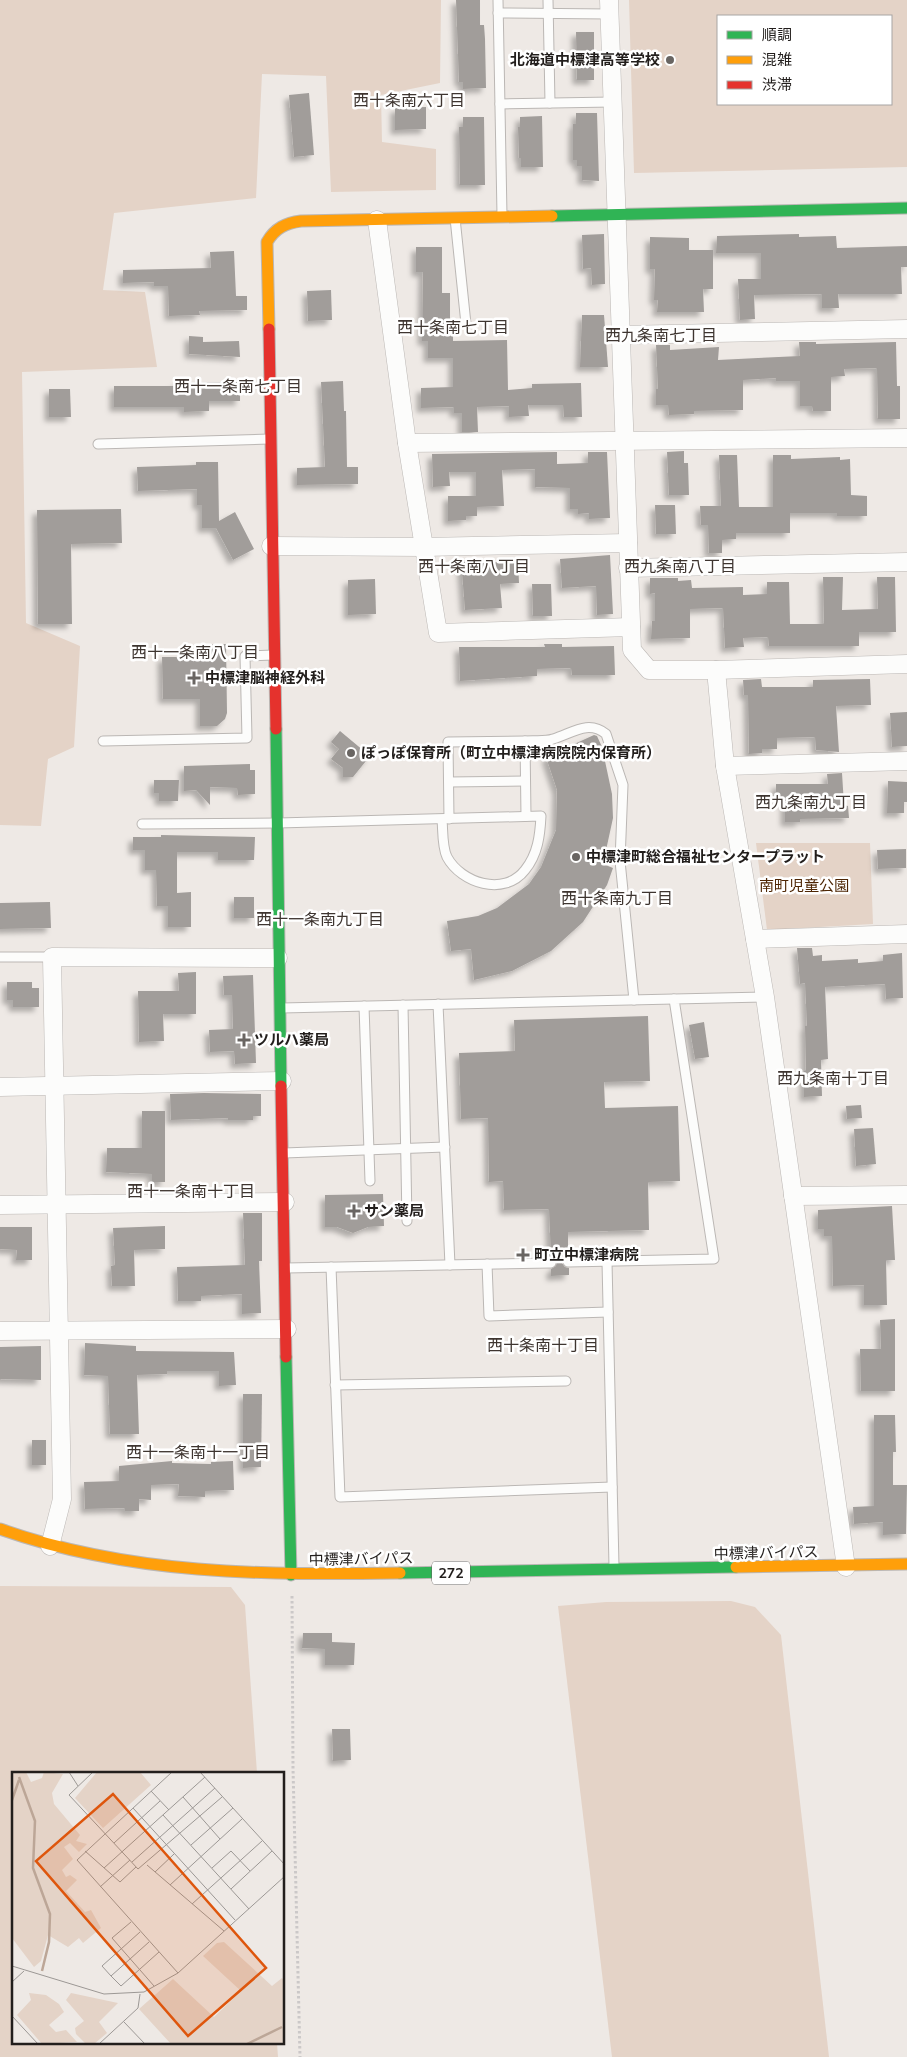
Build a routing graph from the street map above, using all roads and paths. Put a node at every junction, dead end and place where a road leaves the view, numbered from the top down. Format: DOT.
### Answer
graph roads {
  1 [pos="498,0"];
  2 [pos="548,0"];
  3 [pos="609,7"];
  4 [pos="498,13"];
  5 [pos="548,14"];
  6 [pos="612,102"];
  7 [pos="550,103"];
  8 [pos="500,104"];
  9 [pos="907,208"];
  10 [pos="616,214"];
  11 [pos="502,217"];
  12 [pos="455,218"];
  13 [pos="377,220"];
  14 [pos="466,324"];
  15 [pos="907,329"];
  16 [pos="621,335"];
  17 [pos="907,438"];
  18 [pos="269,439"];
  19 [pos="625,440"];
  20 [pos="407,443"];
  21 [pos="98,444"];
  22 [pos="628,543"];
  23 [pos="271,546"];
  24 [pos="423,547"];
  25 [pos="907,562"];
  26 [pos="628,568"];
  27 [pos="631,627"];
  28 [pos="274,655"];
  29 [pos="907,664"];
  30 [pos="716,670"];
  31 [pos="103,741"];
  32 [pos="525,741"];
  33 [pos="907,761"];
  34 [pos="725,766"];
  35 [pos="525,781"];
  36 [pos="449,782"];
  37 [pos="526,816"];
  38 [pos="445,819"];
  39 [pos="278,823"];
  40 [pos="142,824"];
  41 [pos="907,934"];
  42 [pos="756,939"];
  43 [pos="0,957"];
  44 [pos="52,958"];
  45 [pos="278,958"];
  46 [pos="765,997"];
  47 [pos="674,999"];
  48 [pos="634,1000"];
  49 [pos="438,1004"];
  50 [pos="403,1005"];
  51 [pos="364,1006"];
  52 [pos="279,1008"];
  53 [pos="282,1081"];
  54 [pos="0,1087"];
  55 [pos="54,1087"];
  56 [pos="444,1147"];
  57 [pos="405,1148"];
  58 [pos="369,1150"];
  59 [pos="284,1153"];
  60 [pos="370,1181"];
  61 [pos="907,1195"];
  62 [pos="793,1196"];
  63 [pos="285,1202"];
  64 [pos="56,1204"];
  65 [pos="0,1205"];
  66 [pos="407,1221"];
  67 [pos="568,1262"];
  68 [pos="606,1262"];
  69 [pos="551,1263"];
  70 [pos="487,1264"];
  71 [pos="450,1265"];
  72 [pos="331,1267"];
  73 [pos="286,1268"];
  74 [pos="608,1312"];
  75 [pos="287,1328"];
  76 [pos="58,1330"];
  77 [pos="0,1331"];
  78 [pos="566,1381"];
  79 [pos="335,1385"];
  80 [pos="612,1487"];
  81 [pos="0,1529"];
  82 [pos="50,1546"];
  83 [pos="907,1564"];
  84 [pos="846,1567"];
  85 [pos="614,1571"];
  86 [pos="292,1576"];
  87 [pos="300,2057"];
  1 -- 4 [label="lane"];
  2 -- 5 [label="lane"];
  3 -- 5 [label="lane"];
  3 -- 6 [label="street"];
  4 -- 5 [label="lane"];
  4 -- 8 [label="lane"];
  5 -- 7 [label="lane"];
  6 -- 7 [label="lane"];
  6 -- 10 [label="street"];
  7 -- 8 [label="lane"];
  8 -- 11 [label="lane"];
  9 -- 10 [label="main road"];
  10 -- 11 [label="main road"];
  10 -- 16 [label="street"];
  11 -- 12 [label="main road"];
  12 -- 13 [label="main road"];
  12 -- 14 [label="lane"];
  13 -- 18 [label="main road"];
  13 -- 20 [label="street"];
  15 -- 16 [label="street"];
  16 -- 19 [label="street"];
  17 -- 19 [label="street"];
  18 -- 21 [label="lane"];
  18 -- 23 [label="main road"];
  19 -- 20 [label="street"];
  19 -- 22 [label="street"];
  20 -- 24 [label="street"];
  22 -- 24 [label="street"];
  22 -- 26 [label="street"];
  23 -- 24 [label="street"];
  23 -- 28 [label="main road"];
  24 -- 27 [label="street"];
  25 -- 26 [label="street"];
  26 -- 27 [label="street"];
  27 -- 30 [label="street"];
  28 -- 31 [label="lane"];
  28 -- 39 [label="main road"];
  29 -- 30 [label="street"];
  30 -- 34 [label="street"];
  32 -- 35 [label="lane"];
  32 -- 36 [label="lane"];
  32 -- 48 [label="lane"];
  33 -- 34 [label="street"];
  34 -- 42 [label="street"];
  35 -- 36 [label="lane"];
  35 -- 37 [label="lane"];
  36 -- 38 [label="lane"];
  37 -- 38 [label="lane"];
  37 -- 38 [label="lane"];
  38 -- 39 [label="lane"];
  39 -- 40 [label="lane"];
  39 -- 45 [label="main road"];
  41 -- 42 [label="street"];
  42 -- 46 [label="street"];
  43 -- 44 [label="lane"];
  44 -- 45 [label="street"];
  44 -- 55 [label="street"];
  45 -- 52 [label="main road"];
  46 -- 47 [label="lane"];
  46 -- 62 [label="street"];
  47 -- 48 [label="lane"];
  47 -- 68 [label="lane"];
  48 -- 49 [label="lane"];
  49 -- 50 [label="lane"];
  49 -- 56 [label="lane"];
  50 -- 51 [label="lane"];
  50 -- 57 [label="lane"];
  51 -- 52 [label="lane"];
  51 -- 58 [label="lane"];
  52 -- 53 [label="main road"];
  53 -- 55 [label="street"];
  53 -- 59 [label="main road"];
  54 -- 55 [label="street"];
  55 -- 64 [label="street"];
  56 -- 57 [label="lane"];
  56 -- 71 [label="lane"];
  57 -- 58 [label="lane"];
  57 -- 66 [label="lane"];
  58 -- 59 [label="lane"];
  58 -- 60 [label="lane"];
  59 -- 63 [label="main road"];
  61 -- 62 [label="street"];
  62 -- 84 [label="street"];
  63 -- 64 [label="street"];
  63 -- 73 [label="main road"];
  64 -- 65 [label="street"];
  64 -- 76 [label="street"];
  67 -- 68 [label="lane"];
  68 -- 74 [label="lane"];
  69 -- 70 [label="lane"];
  70 -- 71 [label="lane"];
  70 -- 74 [label="lane"];
  71 -- 72 [label="lane"];
  72 -- 73 [label="lane"];
  72 -- 79 [label="lane"];
  73 -- 75 [label="main road"];
  74 -- 80 [label="lane"];
  75 -- 76 [label="street"];
  75 -- 86 [label="main road"];
  76 -- 77 [label="street"];
  76 -- 82 [label="street"];
  78 -- 79 [label="lane"];
  79 -- 80 [label="lane"];
  80 -- 85 [label="lane"];
  81 -- 82 [label="main road, 中標津バイパス / 272"];
  82 -- 86 [label="main road, 中標津バイパス / 272"];
  83 -- 84 [label="main road, 中標津バイパス / 272"];
  84 -- 85 [label="main road, 中標津バイパス / 272"];
  85 -- 86 [label="main road, 中標津バイパス / 272"];
  86 -- 87 [label="path"];
}
